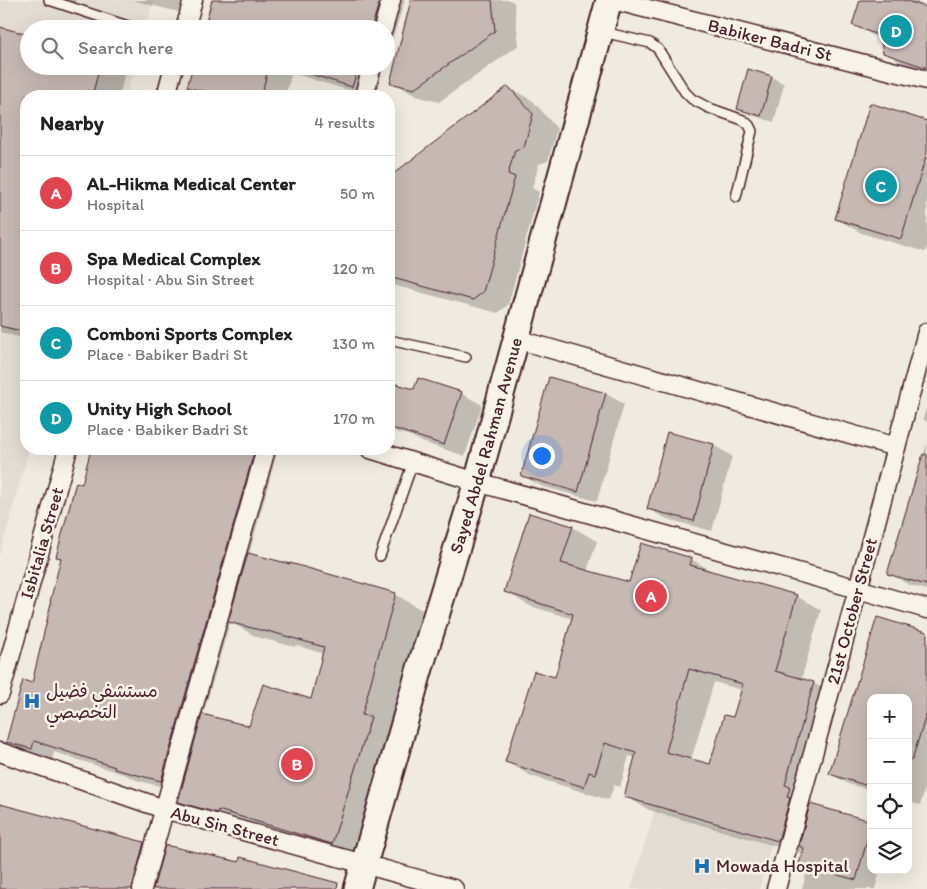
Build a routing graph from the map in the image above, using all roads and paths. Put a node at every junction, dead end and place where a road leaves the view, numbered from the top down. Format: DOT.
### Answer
graph roads {
  1 [pos="49,0"];
  2 [pos="193,0"];
  3 [pos="390,0"];
  4 [pos="609,0"];
  5 [pos="613,0"];
  6 [pos="110,20"];
  7 [pos="187,20"];
  8 [pos="384,20"];
  9 [pos="600,32"];
  10 [pos="172,75"];
  11 [pos="370,75"];
  12 [pos="927,80"];
  13 [pos="168,90"];
  14 [pos="366,90"];
  15 [pos="736,197"];
  16 [pos="927,332"];
  17 [pos="516,339"];
  18 [pos="395,341"];
  19 [pos="466,357"];
  20 [pos="896,447"];
  21 [pos="66,455"];
  22 [pos="264,455"];
  23 [pos="390,455"];
  24 [pos="413,462"];
  25 [pos="477,482"];
  26 [pos="380,556"];
  27 [pos="858,589"];
  28 [pos="927,609"];
  29 [pos="0,694"];
  30 [pos="0,752"];
  31 [pos="164,809"];
  32 [pos="364,864"];
  33 [pos="142,889"];
  34 [pos="357,889"];
  35 [pos="454,889"];
  36 [pos="776,889"];
  1 -- 6 [label="lane"];
  2 -- 7 [label="street"];
  3 -- 8 [label="street"];
  4 -- 9 [label="street, Sayed Abdel Rahman Avenue"];
  5 -- 12 [label="street, Babiker Badri St"];
  9 -- 15 [label="lane"];
  9 -- 17 [label="street, Sayed Abdel Rahman Avenue"];
  10 -- 13 [label="street"];
  11 -- 14 [label="street"];
  16 -- 20 [label="street, 21st October Street"];
  17 -- 20 [label="street"];
  17 -- 25 [label="street, Sayed Abdel Rahman Avenue"];
  18 -- 19 [label="lane"];
  20 -- 27 [label="street, 21st October Street"];
  21 -- 29 [label="street, Isbitalia Street"];
  22 -- 31 [label="street"];
  23 -- 24 [label="street"];
  24 -- 25 [label="street"];
  24 -- 26 [label="lane"];
  25 -- 27 [label="street"];
  25 -- 32 [label="street, Sayed Abdel Rahman Avenue"];
  27 -- 28 [label="street"];
  27 -- 36 [label="street, 21st October Street"];
  30 -- 31 [label="street, Abu Sin Street"];
  31 -- 32 [label="street, Abu Sin Street"];
  31 -- 33 [label="street"];
  32 -- 34 [label="street, Sayed Abdel Rahman Avenue"];
  32 -- 35 [label="street, Abu Sin Street"];
}
